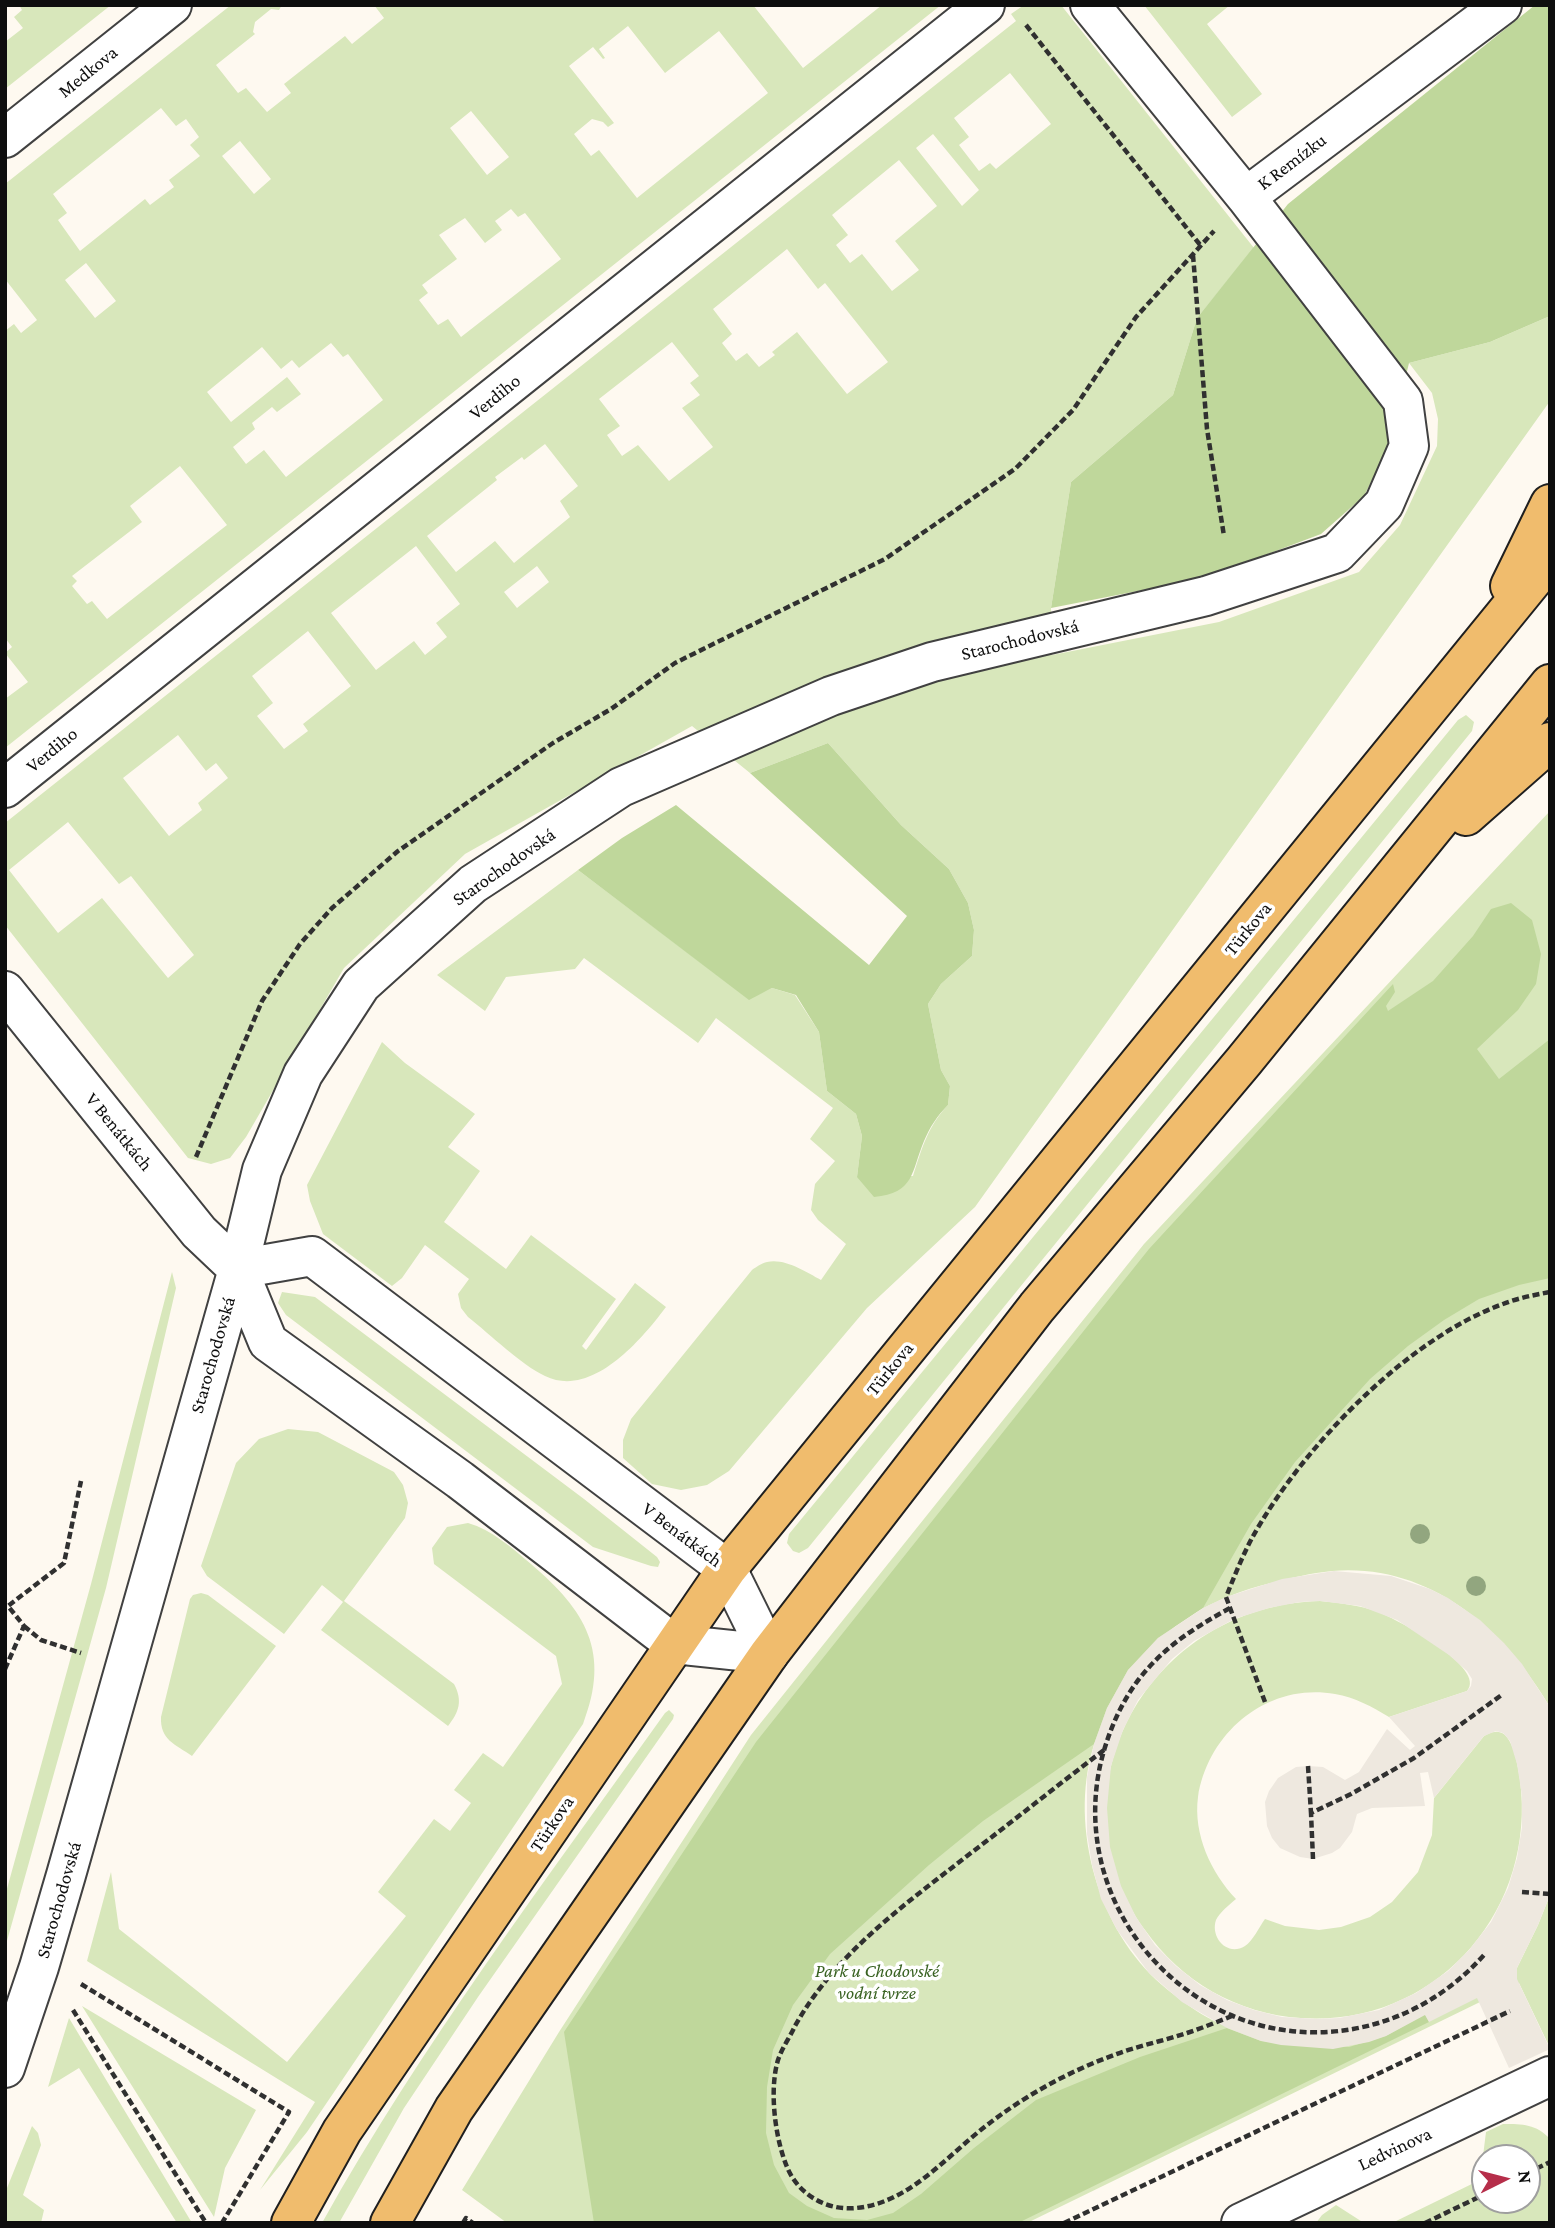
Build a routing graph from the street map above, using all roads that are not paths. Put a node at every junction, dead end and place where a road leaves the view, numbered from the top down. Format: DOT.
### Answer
graph roads {
  1 [pos="172,5"];
  2 [pos="1090,5"];
  3 [pos="1502,5"];
  4 [pos="1002,10"];
  5 [pos="5,138"];
  6 [pos="1246,197"];
  7 [pos="1550,504"];
  8 [pos="1550,559"];
  9 [pos="1486,635"];
  10 [pos="1550,684"];
  11 [pos="1550,742"];
  12 [pos="5,788"];
  13 [pos="1383,889"];
  14 [pos="5,991"];
  15 [pos="238,1269"];
  16 [pos="727,1569"];
  17 [pos="674,1644"];
  18 [pos="769,1654"];
  19 [pos="5,2068"];
  20 [pos="1547,2083"];
  21 [pos="1259,2219"];
  22 [pos="291,2223"];
  23 [pos="390,2223"];
  1 -- 5 [label="street, Medkova"];
  2 -- 6 [label="street, K Remízku"];
  3 -- 6 [label="street, K Remízku"];
  4 -- 12 [label="street, Verdiho"];
  6 -- 15 [label="street, Starochodovská"];
  7 -- 9 [label="main road"];
  8 -- 9 [label="main road, Türkova"];
  9 -- 16 [label="main road, Türkova"];
  10 -- 13 [label="main road"];
  11 -- 13 [label="main road"];
  13 -- 18 [label="main road"];
  14 -- 15 [label="street, V Benátkách"];
  15 -- 16 [label="street, V Benátkách"];
  15 -- 17 [label="street, V Benátkách"];
  15 -- 19 [label="street, Starochodovská"];
  16 -- 17 [label="main road, Türkova"];
  16 -- 18 [label="street, V Benátkách"];
  17 -- 18 [label="street"];
  17 -- 22 [label="main road, Türkova"];
  18 -- 23 [label="main road"];
  20 -- 21 [label="street, Ledvinova"];
}
